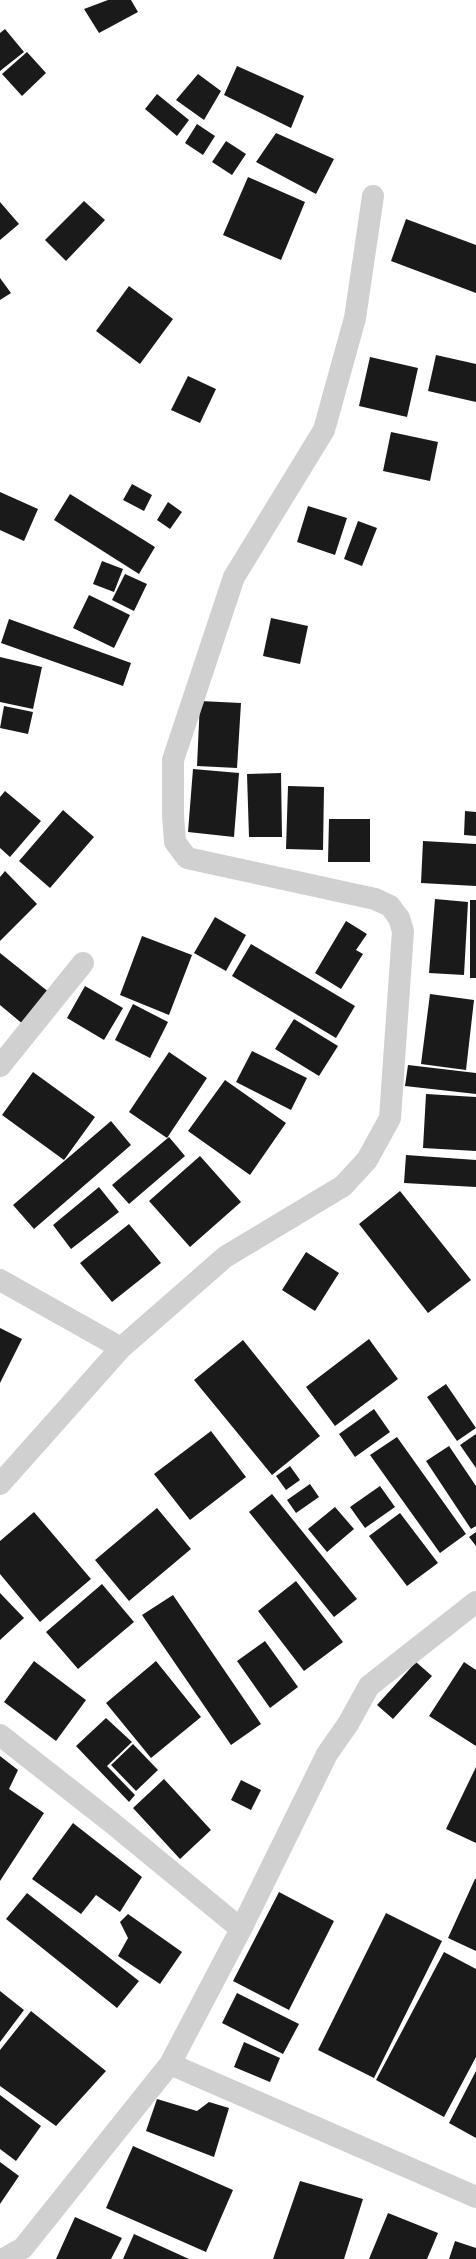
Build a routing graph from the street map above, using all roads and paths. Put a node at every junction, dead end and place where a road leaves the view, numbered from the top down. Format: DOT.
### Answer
graph roads {
  1 [pos="373,196"];
  2 [pos="83,963"];
  3 [pos="0,1066"];
  4 [pos="0,1280"];
  5 [pos="121,1348"];
  6 [pos="0,1484"];
  7 [pos="476,1602"];
  8 [pos="0,1735"];
  9 [pos="241,1929"];
  10 [pos="170,2064"];
  11 [pos="476,2197"];
  12 [pos="4,2259"];
  1 -- 5 [label="street"];
  2 -- 3 [label="street"];
  4 -- 5 [label="street"];
  5 -- 6 [label="street"];
  7 -- 9 [label="street"];
  8 -- 9 [label="street"];
  9 -- 10 [label="street"];
  10 -- 11 [label="street"];
  10 -- 12 [label="street"];
}
